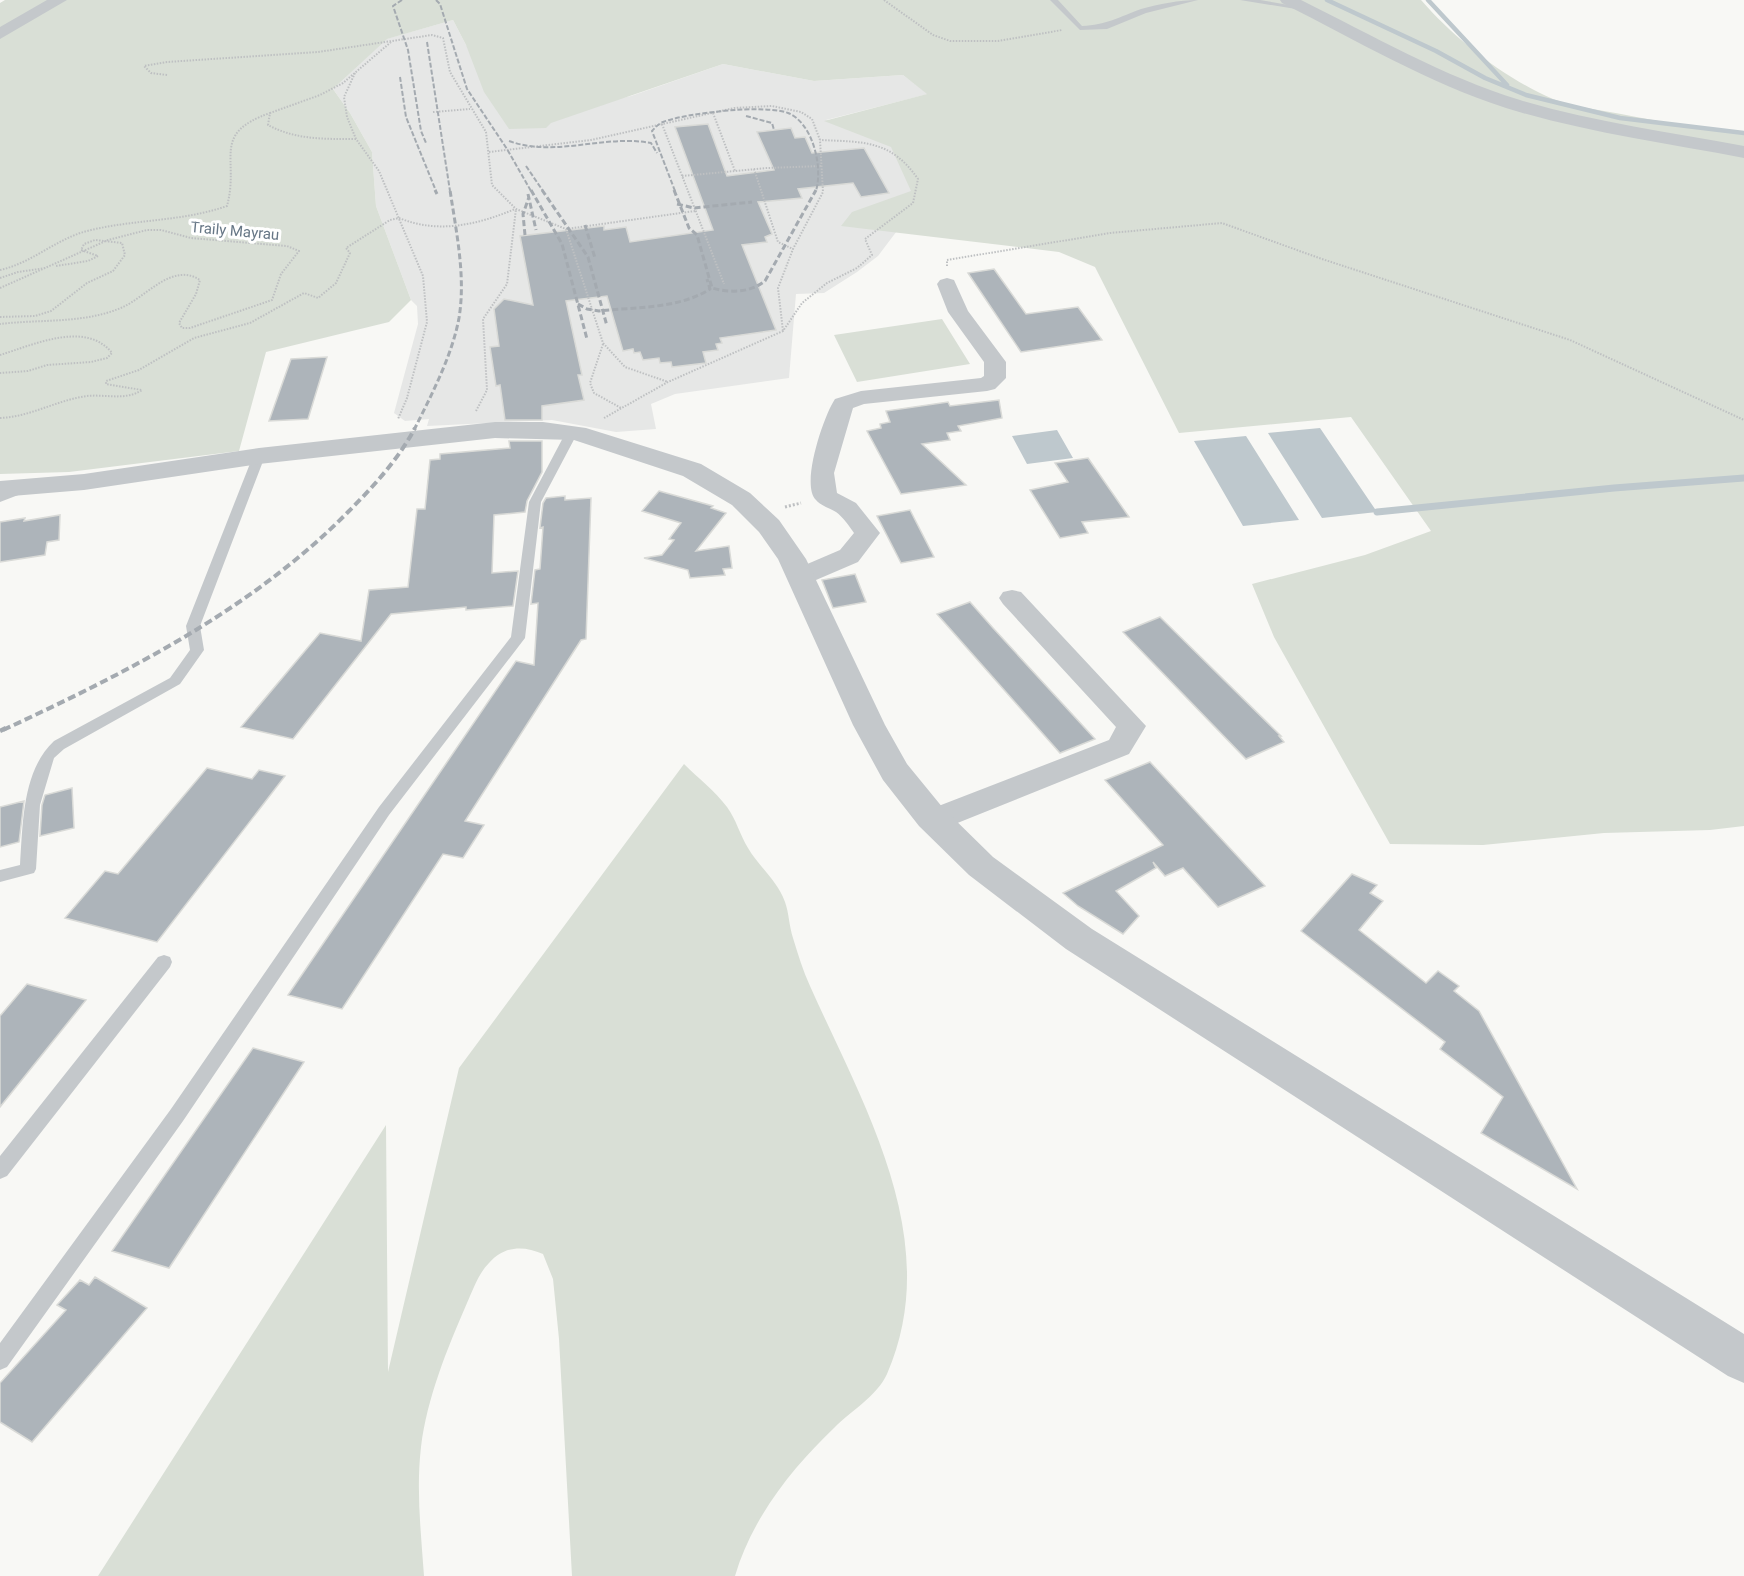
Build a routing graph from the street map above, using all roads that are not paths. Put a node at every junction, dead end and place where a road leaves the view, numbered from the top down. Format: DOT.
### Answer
graph roads {
  1 [pos="59,0"];
  2 [pos="1054,0"];
  3 [pos="1194,0"];
  4 [pos="1244,0"];
  5 [pos="1295,4"];
  6 [pos="0,34"];
  7 [pos="1744,153"];
  8 [pos="947,284"];
  9 [pos="575,433"];
  10 [pos="259,456"];
  11 [pos="13,488"];
  12 [pos="0,498"];
  13 [pos="800,578"];
  14 [pos="1012,598"];
  15 [pos="934,820"];
  16 [pos="0,876"];
  17 [pos="164,962"];
  18 [pos="0,1170"];
  19 [pos="0,1360"];
  20 [pos="1744,1360"];
  1 -- 6 [label="street"];
  2 -- 3 [label="lane"];
  4 -- 5 [label="lane"];
  5 -- 7 [label="street"];
  8 -- 13 [label="street"];
  9 -- 10 [label="street"];
  9 -- 13 [label="street"];
  9 -- 19 [label="lane"];
  10 -- 11 [label="street"];
  10 -- 16 [label="lane"];
  11 -- 12 [label="lane"];
  13 -- 15 [label="street"];
  14 -- 15 [label="street"];
  15 -- 20 [label="street"];
  17 -- 18 [label="lane"];
}
